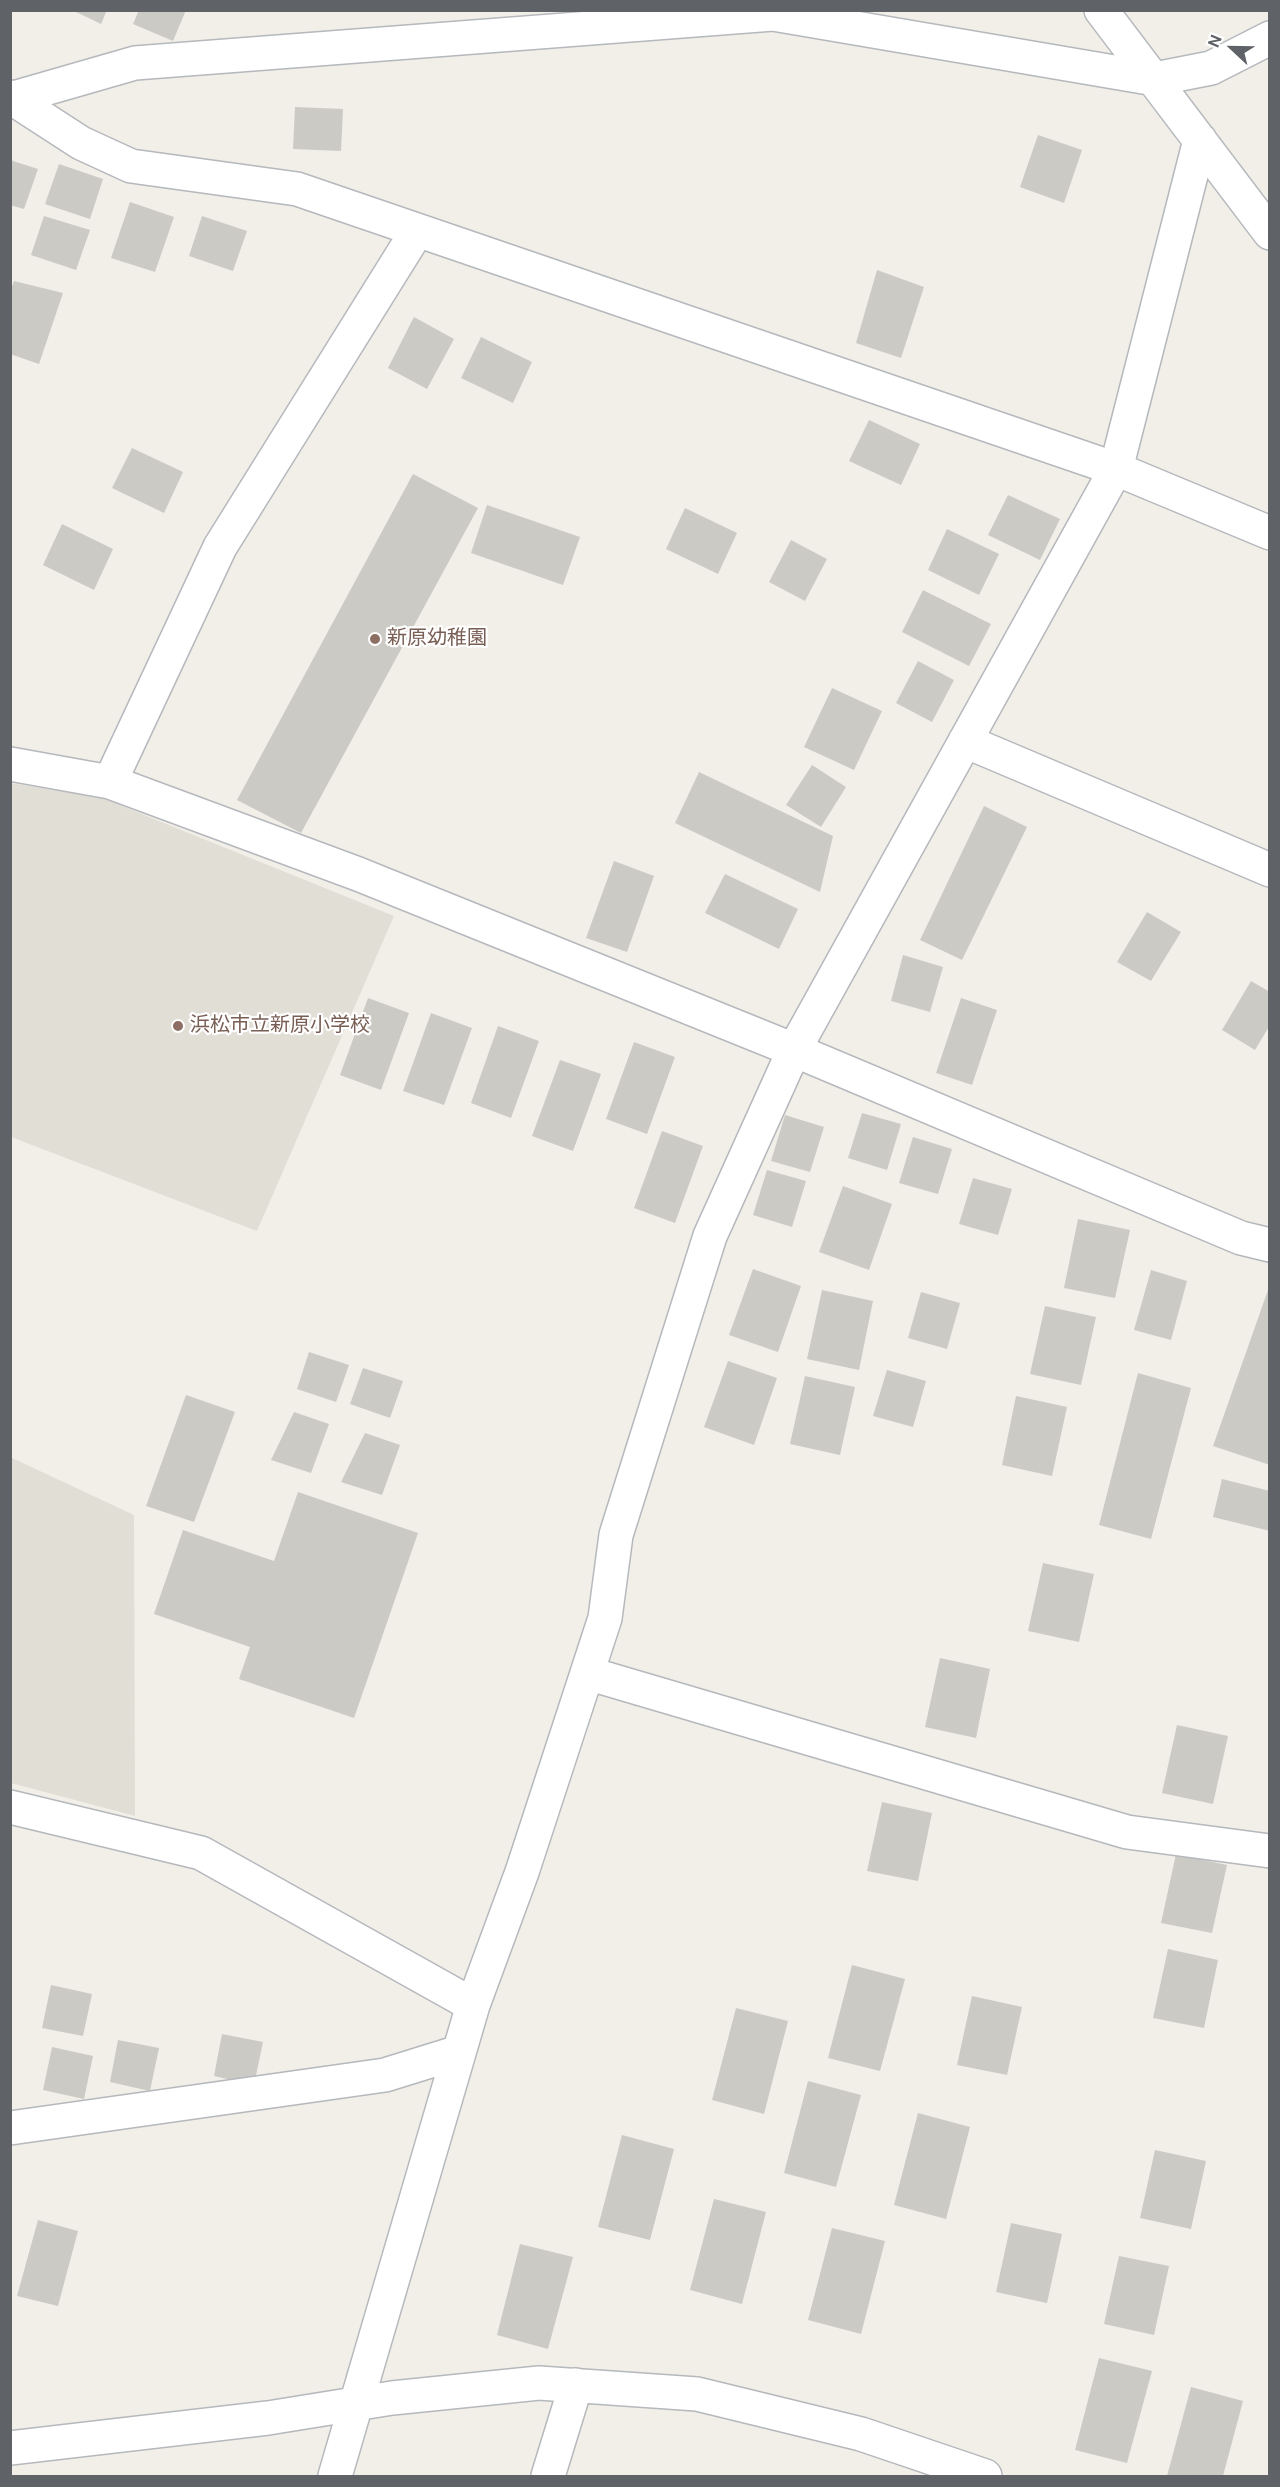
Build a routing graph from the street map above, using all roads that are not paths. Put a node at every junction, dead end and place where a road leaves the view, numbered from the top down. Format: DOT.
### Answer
graph roads {
  1 [pos="1101,10"];
  2 [pos="1269,38"];
  3 [pos="1155,79"];
  4 [pos="11,98"];
  5 [pos="1200,140"];
  6 [pos="417,231"];
  7 [pos="1269,233"];
  8 [pos="1116,469"];
  9 [pos="1269,533"];
  10 [pos="965,741"];
  11 [pos="10,764"];
  12 [pos="110,782"];
  13 [pos="1269,870"];
  14 [pos="794,1050"];
  15 [pos="1269,1245"];
  16 [pos="587,1673"];
  17 [pos="10,1807"];
  18 [pos="1269,1851"];
  19 [pos="473,2005"];
  20 [pos="459,2052"];
  21 [pos="10,2128"];
  22 [pos="576,2385"];
  23 [pos="359,2403"];
  24 [pos="10,2448"];
  25 [pos="335,2476"];
  26 [pos="549,2476"];
  27 [pos="985,2476"];
  1 -- 3 [label="street"];
  2 -- 3 [label="street"];
  3 -- 4 [label="street"];
  3 -- 5 [label="street"];
  4 -- 6 [label="street"];
  5 -- 7 [label="street"];
  5 -- 8 [label="street"];
  6 -- 8 [label="street"];
  6 -- 12 [label="street"];
  8 -- 9 [label="street"];
  8 -- 10 [label="street"];
  10 -- 13 [label="street"];
  10 -- 14 [label="street"];
  11 -- 12 [label="street"];
  12 -- 14 [label="street"];
  14 -- 15 [label="street"];
  14 -- 16 [label="street"];
  16 -- 18 [label="street"];
  16 -- 19 [label="street"];
  17 -- 19 [label="street"];
  19 -- 20 [label="street"];
  20 -- 21 [label="street"];
  20 -- 23 [label="street"];
  22 -- 23 [label="street"];
  22 -- 26 [label="street"];
  22 -- 27 [label="street"];
  23 -- 24 [label="street"];
  23 -- 25 [label="street"];
}
